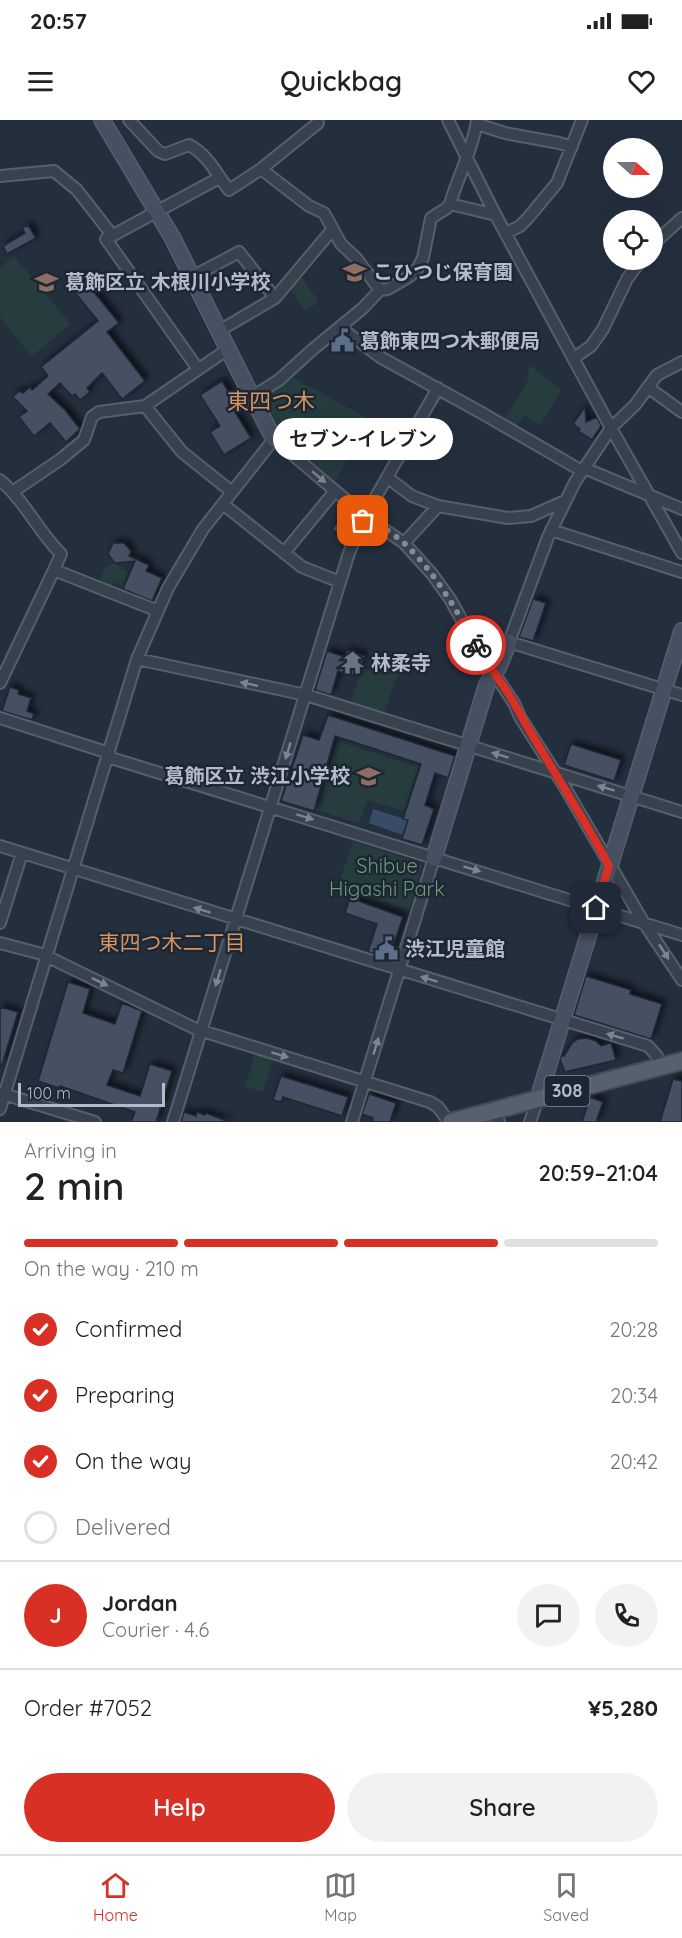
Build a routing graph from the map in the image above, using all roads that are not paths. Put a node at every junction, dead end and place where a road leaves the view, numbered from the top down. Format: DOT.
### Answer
graph roads {
  1 [pos="102,120"];
  2 [pos="129,120"];
  3 [pos="448,120"];
  4 [pos="582,120"];
  5 [pos="477,122"];
  6 [pos="318,123"];
  7 [pos="572,147"];
  8 [pos="466,158"];
  9 [pos="261,169"];
  10 [pos="0,176"];
  11 [pos="219,178"];
  12 [pos="450,204"];
  13 [pos="157,211"];
  14 [pos="496,215"];
  15 [pos="682,218"];
  16 [pos="333,230"];
  17 [pos="506,233"];
  18 [pos="112,235"];
  19 [pos="663,235"];
  20 [pos="634,270"];
  21 [pos="192,278"];
  22 [pos="380,290"];
  23 [pos="275,298"];
  24 [pos="341,328"];
  25 [pos="219,331"];
  26 [pos="228,349"];
  27 [pos="574,358"];
  28 [pos="682,362"];
  29 [pos="198,369"];
  30 [pos="438,388"];
  31 [pos="648,388"];
  32 [pos="252,398"];
  33 [pos="145,406"];
  34 [pos="682,412"];
  35 [pos="611,428"];
  36 [pos="274,439"];
  37 [pos="583,469"];
  38 [pos="388,478"];
  39 [pos="0,480"];
  40 [pos="14,491"];
  41 [pos="335,491"];
  42 [pos="232,492"];
  43 [pos="650,496"];
  44 [pos="565,501"];
  45 [pos="223,504"];
  46 [pos="438,506"];
  47 [pos="682,509"];
  48 [pos="365,516"];
  49 [pos="551,530"];
  50 [pos="404,543"];
  51 [pos="284,553"];
  52 [pos="682,554"];
  53 [pos="54,570"];
  54 [pos="682,572"];
  55 [pos="340,582"];
  56 [pos="158,611"];
  57 [pos="682,631"];
  58 [pos="509,642"];
  59 [pos="137,659"];
  60 [pos="495,674"];
  61 [pos="1,678"];
  62 [pos="663,689"];
  63 [pos="306,695"];
  64 [pos="682,695"];
  65 [pos="0,717"];
  66 [pos="468,745"];
  67 [pos="109,755"];
  68 [pos="556,773"];
  69 [pos="631,796"];
  70 [pos="271,807"];
  71 [pos="682,810"];
  72 [pos="0,846"];
  73 [pos="22,853"];
  74 [pos="434,858"];
  75 [pos="609,866"];
  76 [pos="74,869"];
  77 [pos="596,908"];
  78 [pos="236,920"];
  79 [pos="0,923"];
  80 [pos="644,923"];
  81 [pos="682,935"];
  82 [pos="0,944"];
  83 [pos="47,957"];
  84 [pos="399,970"];
  85 [pos="682,980"];
  86 [pos="562,1019"];
  87 [pos="202,1031"];
  88 [pos="682,1061"];
  89 [pos="661,1066"];
  90 [pos="365,1082"];
  91 [pos="2,1093"];
  92 [pos="538,1099"];
  93 [pos="0,1109"];
  94 [pos="496,1116"];
  95 [pos="95,1122"];
  96 [pos="173,1122"];
  97 [pos="352,1122"];
  98 [pos="450,1122"];
  99 [pos="530,1122"];
  1 -- 13 [label="street"];
  2 -- 11 [label="street"];
  3 -- 8 [label="street"];
  4 -- 7 [label="street"];
  5 -- 7 [label="street"];
  5 -- 8 [label="street"];
  6 -- 9 [label="street"];
  7 -- 17 [label="street"];
  8 -- 12 [label="street"];
  8 -- 14 [label="street"];
  9 -- 11 [label="street"];
  9 -- 16 [label="street"];
  10 -- 18 [label="street"];
  11 -- 13 [label="street"];
  12 -- 14 [label="street"];
  12 -- 22 [label="street"];
  13 -- 18 [label="street"];
  13 -- 21 [label="street"];
  14 -- 17 [label="street"];
  15 -- 19 [label="street"];
  16 -- 22 [label="street"];
  16 -- 23 [label="street"];
  17 -- 27 [label="street"];
  18 -- 29 [label="street"];
  20 -- 27 [label="street"];
  21 -- 23 [label="street"];
  21 -- 25 [label="street"];
  22 -- 24 [label="street"];
  23 -- 25 [label="street"];
  24 -- 30 [label="street"];
  24 -- 32 [label="street"];
  25 -- 26 [label="street"];
  26 -- 29 [label="street"];
  26 -- 32 [label="street"];
  27 -- 35 [label="street"];
  28 -- 31 [label="street"];
  29 -- 33 [label="street"];
  30 -- 37 [label="street"];
  30 -- 38 [label="street"];
  31 -- 34 [label="street"];
  31 -- 35 [label="street"];
  32 -- 36 [label="street"];
  33 -- 40 [label="street"];
  33 -- 42 [label="street"];
  35 -- 37 [label="street"];
  35 -- 43 [label="street"];
  36 -- 41 [label="street, one-way"];
  36 -- 42 [label="street"];
  37 -- 43 [label="street"];
  37 -- 44 [label="street"];
  38 -- 46 [label="street"];
  38 -- 48 [label="street"];
  39 -- 40 [label="street"];
  40 -- 53 [label="street"];
  41 -- 48 [label="street"];
  41 -- 51 [label="street"];
  42 -- 45 [label="street"];
  43 -- 47 [label="street"];
  43 -- 52 [label="street"];
  44 -- 46 [label="street"];
  44 -- 49 [label="street"];
  45 -- 51 [label="street"];
  45 -- 56 [label="street"];
  46 -- 50 [label="street"];
  48 -- 50 [label="street"];
  48 -- 55 [label="street"];
  49 -- 54 [label="street"];
  49 -- 58 [label="street"];
  50 -- 60 [label="street"];
  51 -- 55 [label="street"];
  53 -- 56 [label="street"];
  53 -- 61 [label="street"];
  55 -- 63 [label="street"];
  56 -- 59 [label="street"];
  57 -- 62 [label="street"];
  58 -- 60 [label="street"];
  58 -- 62 [label="street"];
  63 -- 59 [label="street, one-way"];
  59 -- 67 [label="street"];
  60 -- 66 [label="street"];
  60 -- 68 [label="street"];
  62 -- 64 [label="street"];
  62 -- 69 [label="street"];
  63 -- 66 [label="street"];
  63 -- 70 [label="street, one-way"];
  65 -- 67 [label="street"];
  68 -- 66 [label="street, one-way"];
  66 -- 74 [label="street"];
  67 -- 70 [label="street"];
  67 -- 76 [label="street"];
  69 -- 68 [label="street, one-way"];
  68 -- 75 [label="street"];
  69 -- 71 [label="street"];
  69 -- 75 [label="street"];
  70 -- 74 [label="street, one-way"];
  70 -- 78 [label="street"];
  72 -- 73 [label="street"];
  73 -- 76 [label="street"];
  73 -- 79 [label="street"];
  74 -- 77 [label="street, one-way"];
  74 -- 84 [label="street"];
  75 -- 77 [label="street"];
  75 -- 80 [label="street"];
  78 -- 76 [label="street, one-way"];
  76 -- 83 [label="street"];
  77 -- 80 [label="street"];
  77 -- 86 [label="street"];
  78 -- 84 [label="street"];
  78 -- 87 [label="street, one-way"];
  80 -- 81 [label="street"];
  80 -- 85 [label="street, one-way"];
  82 -- 83 [label="street"];
  83 -- 87 [label="street, one-way"];
  83 -- 91 [label="street"];
  86 -- 84 [label="street, one-way"];
  90 -- 84 [label="street, one-way"];
  89 -- 86 [label="street, one-way"];
  86 -- 92 [label="street"];
  87 -- 90 [label="street, one-way"];
  87 -- 96 [label="street"];
  88 -- 89 [label="main road, 308"];
  89 -- 92 [label="main road, 308"];
  90 -- 97 [label="street"];
  90 -- 98 [label="street"];
  91 -- 93 [label="street"];
  91 -- 95 [label="street"];
  92 -- 94 [label="main road, 308"];
  92 -- 99 [label="street"];
  94 -- 98 [label="main road, 308"];
}
